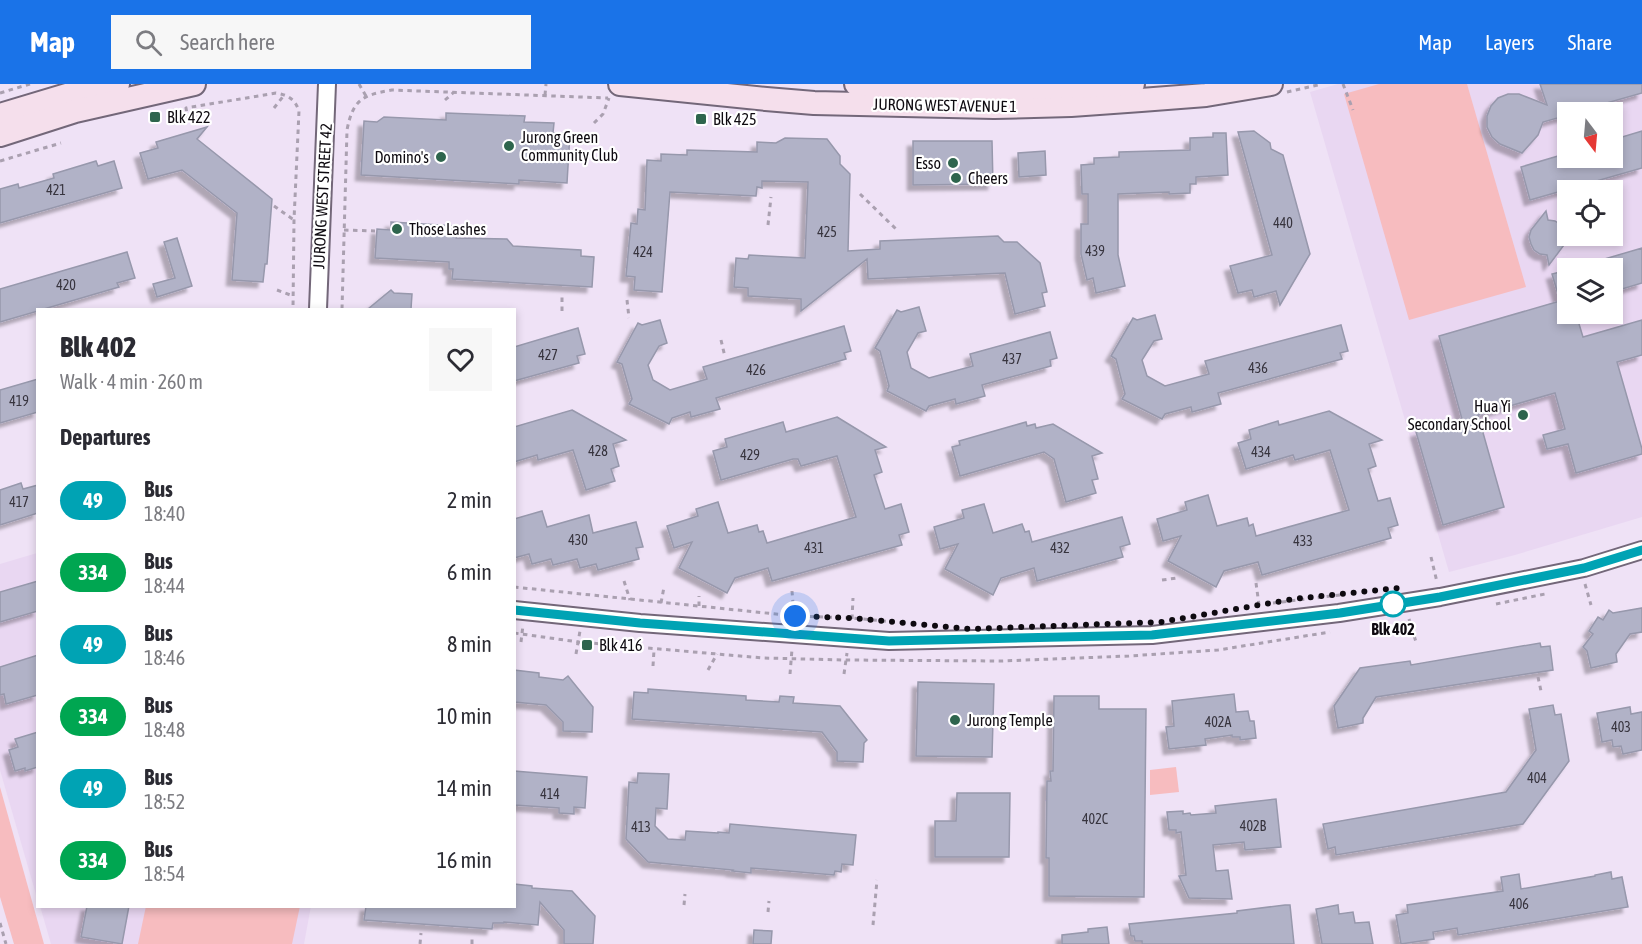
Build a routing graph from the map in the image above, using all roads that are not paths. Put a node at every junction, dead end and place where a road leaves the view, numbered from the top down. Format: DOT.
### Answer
graph roads {
  1 [pos="118,84"];
  2 [pos="194,84"];
  3 [pos="327,84"];
  4 [pos="856,84"];
  5 [pos="1133,84"];
  6 [pos="1271,84"];
  7 [pos="614,93"];
  8 [pos="0,115"];
  9 [pos="0,135"];
  10 [pos="318,308"];
  11 [pos="1642,550"];
  12 [pos="516,610"];
  1 -- 8 [label="street"];
  2 -- 9 [label="street"];
  3 -- 10 [label="street, JURONG WEST STREET 42"];
  4 -- 5 [label="street, JURONG WEST AVENUE 1"];
  6 -- 7 [label="street, JURONG WEST AVENUE 1"];
  11 -- 12 [label="street"];
}
